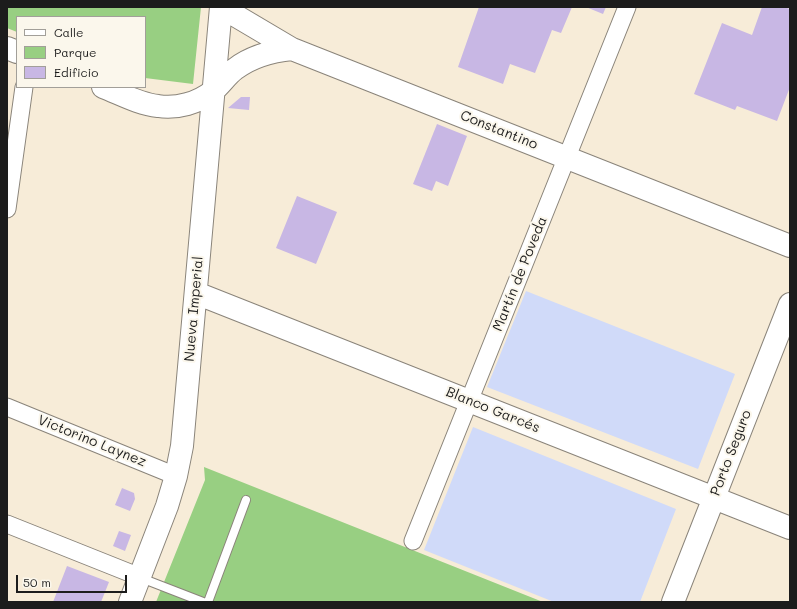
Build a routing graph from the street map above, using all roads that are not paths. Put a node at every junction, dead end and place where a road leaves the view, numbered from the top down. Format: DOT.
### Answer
graph roads {
  1 [pos="221,7"];
  2 [pos="627,7"];
  3 [pos="292,49"];
  4 [pos="24,88"];
  5 [pos="106,88"];
  6 [pos="214,90"];
  7 [pos="567,158"];
  8 [pos="7,209"];
  9 [pos="790,246"];
  10 [pos="196,294"];
  11 [pos="790,304"];
  12 [pos="469,401"];
  13 [pos="7,407"];
  14 [pos="176,476"];
  15 [pos="714,498"];
  16 [pos="246,500"];
  17 [pos="7,524"];
  18 [pos="790,528"];
  19 [pos="413,540"];
  20 [pos="140,577"];
  21 [pos="130,602"];
  22 [pos="204,602"];
  23 [pos="208,602"];
  24 [pos="673,602"];
  1 -- 3 [label="street"];
  1 -- 6 [label="street, Nueva Imperial"];
  2 -- 7 [label="street, Martín de Poveda"];
  3 -- 6 [label="street, Constantino"];
  3 -- 7 [label="street, Constantino"];
  4 -- 8 [label="street"];
  5 -- 6 [label="street, Constantino"];
  6 -- 10 [label="street, Nueva Imperial"];
  7 -- 9 [label="street, Constantino"];
  7 -- 12 [label="street, Martín de Poveda"];
  10 -- 12 [label="street, Blanco Garcés"];
  10 -- 14 [label="street, Nueva Imperial"];
  11 -- 15 [label="street, Porto Seguro"];
  12 -- 15 [label="street, Blanco Garcés"];
  12 -- 19 [label="street, Martín de Poveda"];
  13 -- 14 [label="street, Victorino Laynez"];
  14 -- 20 [label="street, Nueva Imperial"];
  15 -- 18 [label="street, Blanco Garcés"];
  15 -- 24 [label="street, Porto Seguro"];
  16 -- 23 [label="lane"];
  17 -- 20 [label="street"];
  20 -- 21 [label="street, Nueva Imperial"];
  20 -- 22 [label="lane"];
}
